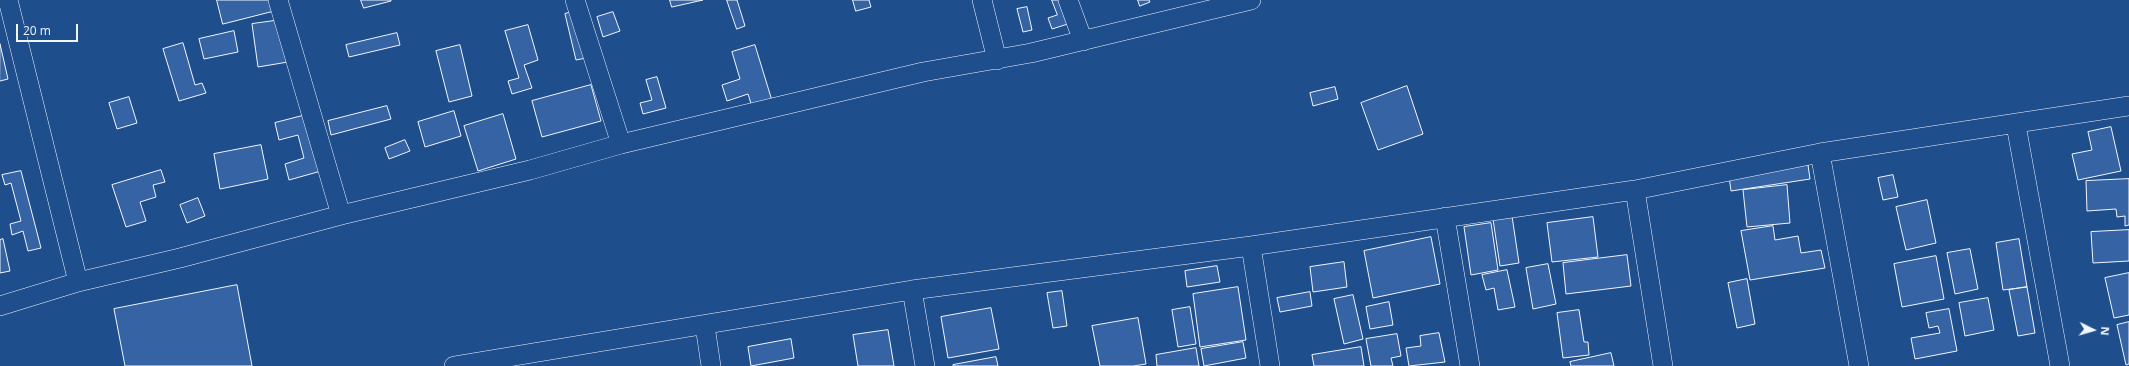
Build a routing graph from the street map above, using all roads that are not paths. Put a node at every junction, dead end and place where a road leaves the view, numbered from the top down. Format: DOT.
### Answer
graph roads {
  1 [pos="8,0"];
  2 [pos="278,0"];
  3 [pos="576,0"];
  4 [pos="982,0"];
  5 [pos="1068,0"];
  6 [pos="1246,1"];
  7 [pos="1083,41"];
  8 [pos="997,60"];
  9 [pos="2129,106"];
  10 [pos="2016,124"];
  11 [pos="621,144"];
  12 [pos="1820,154"];
  13 [pos="1635,190"];
  14 [pos="341,215"];
  15 [pos="1445,216"];
  16 [pos="1251,246"];
  17 [pos="78,282"];
  18 [pos="912,290"];
  19 [pos="0,306"];
  20 [pos="705,326"];
  21 [pos="458,366"];
  22 [pos="711,366"];
  23 [pos="925,366"];
  24 [pos="1270,366"];
  25 [pos="1470,366"];
  26 [pos="1662,366"];
  27 [pos="1859,366"];
  28 [pos="2060,366"];
  1 -- 17 [label="street"];
  2 -- 14 [label="street"];
  3 -- 11 [label="street"];
  4 -- 8 [label="street"];
  5 -- 7 [label="street"];
  6 -- 7 [label="street"];
  7 -- 8 [label="street"];
  8 -- 11 [label="street"];
  9 -- 10 [label="street"];
  10 -- 12 [label="street"];
  10 -- 28 [label="street"];
  11 -- 14 [label="street"];
  12 -- 13 [label="street"];
  12 -- 27 [label="street"];
  13 -- 15 [label="street"];
  13 -- 26 [label="street"];
  14 -- 17 [label="street"];
  15 -- 16 [label="street"];
  15 -- 25 [label="street"];
  16 -- 18 [label="street"];
  16 -- 24 [label="street"];
  17 -- 19 [label="street"];
  18 -- 20 [label="street"];
  18 -- 23 [label="street"];
  20 -- 21 [label="street"];
  20 -- 22 [label="street"];
}
